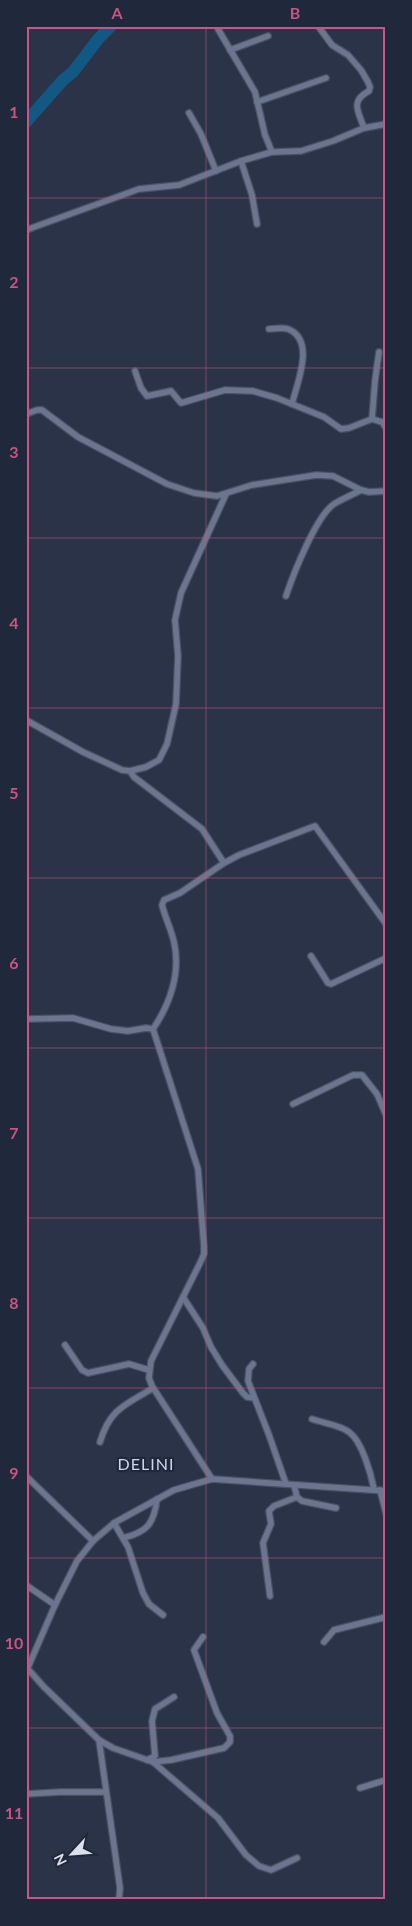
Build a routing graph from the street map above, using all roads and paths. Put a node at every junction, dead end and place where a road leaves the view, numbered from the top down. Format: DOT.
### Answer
graph roads {
  1 [pos="318,26"];
  2 [pos="218,29"];
  3 [pos="268,36"];
  4 [pos="230,50"];
  5 [pos="326,78"];
  6 [pos="257,102"];
  7 [pos="190,113"];
  8 [pos="386,124"];
  9 [pos="364,128"];
  10 [pos="272,152"];
  11 [pos="241,161"];
  12 [pos="216,171"];
  13 [pos="257,224"];
  14 [pos="26,230"];
  15 [pos="269,329"];
  16 [pos="379,352"];
  17 [pos="135,371"];
  18 [pos="292,404"];
  19 [pos="26,414"];
  20 [pos="372,420"];
  21 [pos="386,428"];
  22 [pos="361,490"];
  23 [pos="386,491"];
  24 [pos="226,494"];
  25 [pos="286,596"];
  26 [pos="26,720"];
  27 [pos="130,771"];
  28 [pos="224,863"];
  29 [pos="386,924"];
  30 [pos="311,956"];
  31 [pos="386,958"];
  32 [pos="26,1019"];
  33 [pos="153,1030"];
  34 [pos="293,1104"];
  35 [pos="386,1115"];
  36 [pos="183,1297"];
  37 [pos="65,1346"];
  38 [pos="253,1364"];
  39 [pos="149,1370"];
  40 [pos="153,1388"];
  41 [pos="254,1398"];
  42 [pos="312,1419"];
  43 [pos="100,1442"];
  44 [pos="26,1476"];
  45 [pos="212,1479"];
  46 [pos="286,1484"];
  47 [pos="294,1485"];
  48 [pos="380,1490"];
  49 [pos="296,1497"];
  50 [pos="157,1499"];
  51 [pos="336,1508"];
  52 [pos="386,1513"];
  53 [pos="114,1523"];
  54 [pos="123,1538"];
  55 [pos="93,1541"];
  56 [pos="26,1585"];
  57 [pos="270,1596"];
  58 [pos="55,1605"];
  59 [pos="163,1615"];
  60 [pos="386,1617"];
  61 [pos="203,1637"];
  62 [pos="324,1642"];
  63 [pos="27,1670"];
  64 [pos="174,1697"];
  65 [pos="99,1740"];
  66 [pos="150,1761"];
  67 [pos="386,1780"];
  68 [pos="360,1788"];
  69 [pos="106,1792"];
  70 [pos="26,1794"];
  71 [pos="298,1858"];
  72 [pos="119,1900"];
  1 -- 9 [label="street"];
  2 -- 4 [label="street"];
  3 -- 4 [label="street"];
  4 -- 6 [label="street"];
  5 -- 6 [label="street"];
  6 -- 10 [label="street"];
  7 -- 12 [label="street"];
  8 -- 9 [label="street"];
  9 -- 10 [label="street"];
  10 -- 11 [label="street"];
  11 -- 12 [label="street"];
  11 -- 13 [label="street"];
  12 -- 14 [label="street"];
  15 -- 18 [label="street"];
  16 -- 20 [label="street"];
  17 -- 18 [label="street"];
  18 -- 20 [label="street"];
  19 -- 24 [label="street"];
  20 -- 21 [label="street"];
  22 -- 23 [label="street"];
  22 -- 24 [label="street"];
  22 -- 25 [label="street"];
  24 -- 27 [label="street"];
  26 -- 27 [label="street"];
  27 -- 28 [label="street"];
  28 -- 29 [label="street"];
  28 -- 33 [label="street"];
  30 -- 31 [label="street"];
  32 -- 33 [label="street"];
  33 -- 36 [label="street"];
  34 -- 35 [label="street"];
  36 -- 39 [label="street"];
  36 -- 41 [label="street"];
  37 -- 39 [label="street"];
  38 -- 41 [label="street"];
  39 -- 40 [label="street"];
  40 -- 43 [label="street"];
  40 -- 45 [label="street"];
  41 -- 46 [label="street"];
  42 -- 48 [label="street"];
  44 -- 55 [label="street"];
  45 -- 46 [label="street"];
  45 -- 50 [label="street"];
  46 -- 47 [label="street"];
  47 -- 48 [label="street"];
  47 -- 49 [label="street"];
  48 -- 52 [label="street"];
  49 -- 51 [label="street"];
  49 -- 57 [label="street"];
  50 -- 53 [label="street"];
  50 -- 54 [label="street"];
  53 -- 54 [label="street"];
  53 -- 55 [label="street"];
  54 -- 59 [label="street"];
  55 -- 58 [label="street"];
  56 -- 58 [label="street"];
  58 -- 63 [label="street"];
  60 -- 62 [label="street"];
  61 -- 66 [label="street"];
  63 -- 65 [label="street"];
  64 -- 66 [label="street"];
  65 -- 66 [label="street"];
  65 -- 69 [label="street"];
  66 -- 71 [label="street"];
  67 -- 68 [label="street"];
  69 -- 70 [label="street"];
  69 -- 72 [label="street"];
}
